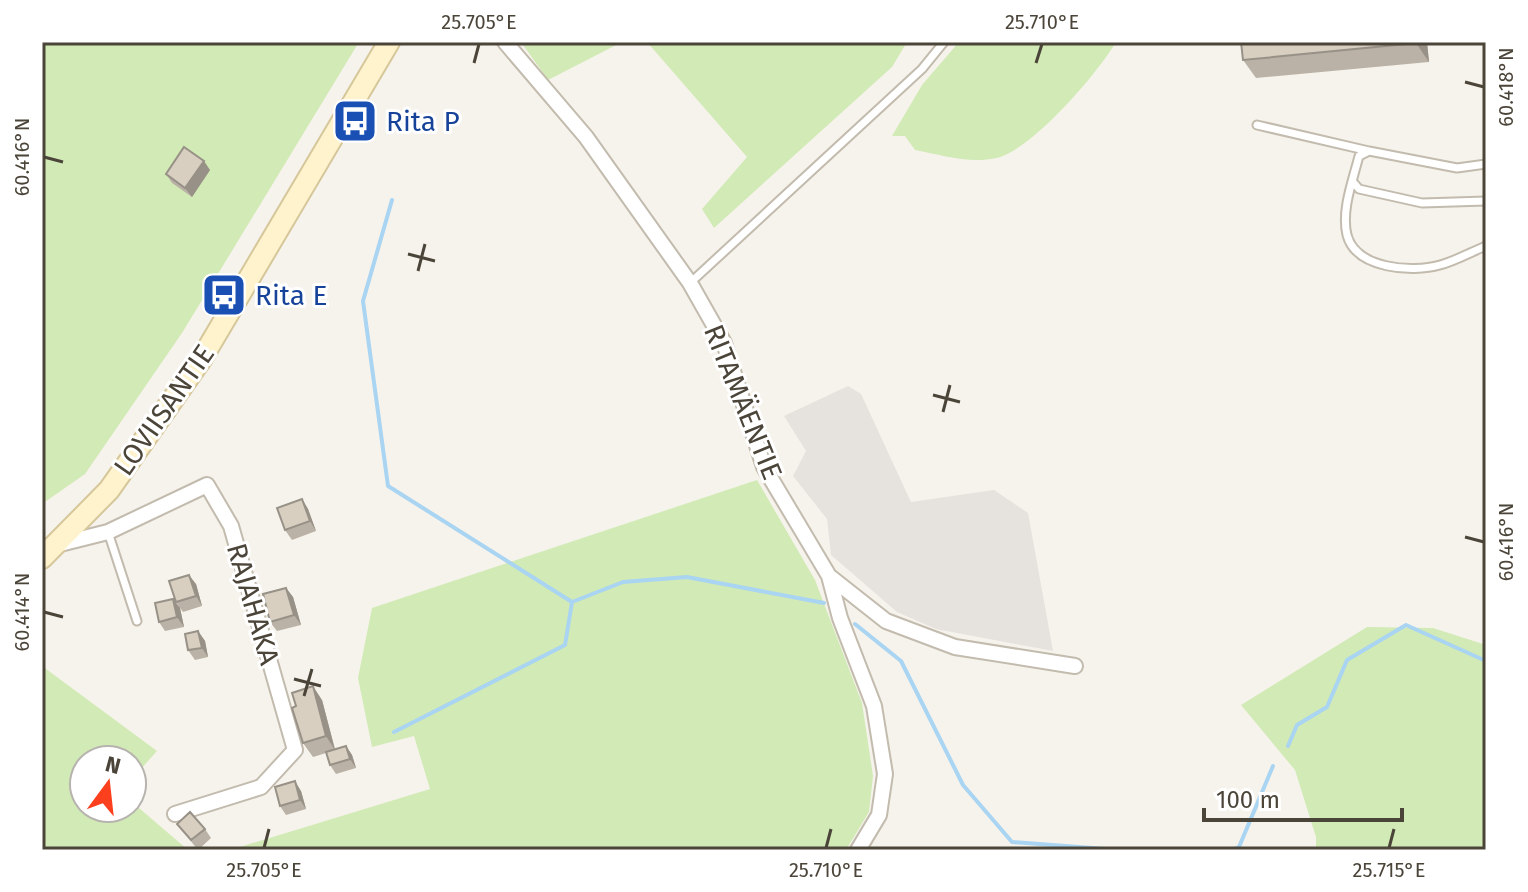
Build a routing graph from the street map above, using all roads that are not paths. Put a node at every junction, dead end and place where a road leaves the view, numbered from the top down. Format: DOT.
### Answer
graph roads {
  1 [pos="389,42"];
  2 [pos="505,42"];
  3 [pos="944,42"];
  4 [pos="1257,125"];
  5 [pos="1369,151"];
  6 [pos="1486,164"];
  7 [pos="1353,182"];
  8 [pos="1486,201"];
  9 [pos="1486,246"];
  10 [pos="690,283"];
  11 [pos="108,532"];
  12 [pos="49,551"];
  13 [pos="829,576"];
  14 [pos="137,621"];
  15 [pos="1075,666"];
  16 [pos="175,814"];
  17 [pos="858,850"];
  1 -- 12 [label="main road, LOVIISANTIE"];
  2 -- 10 [label="street, RITAMÄENTIE"];
  3 -- 10 [label="lane"];
  4 -- 5 [label="lane"];
  5 -- 6 [label="lane"];
  5 -- 7 [label="lane"];
  7 -- 8 [label="lane"];
  7 -- 9 [label="lane"];
  10 -- 13 [label="street, RITAMÄENTIE"];
  11 -- 12 [label="street, RAJAHAKA"];
  11 -- 14 [label="lane"];
  11 -- 16 [label="street, RAJAHAKA"];
  13 -- 15 [label="street"];
  13 -- 17 [label="street, RITAMÄENTIE"];
}
